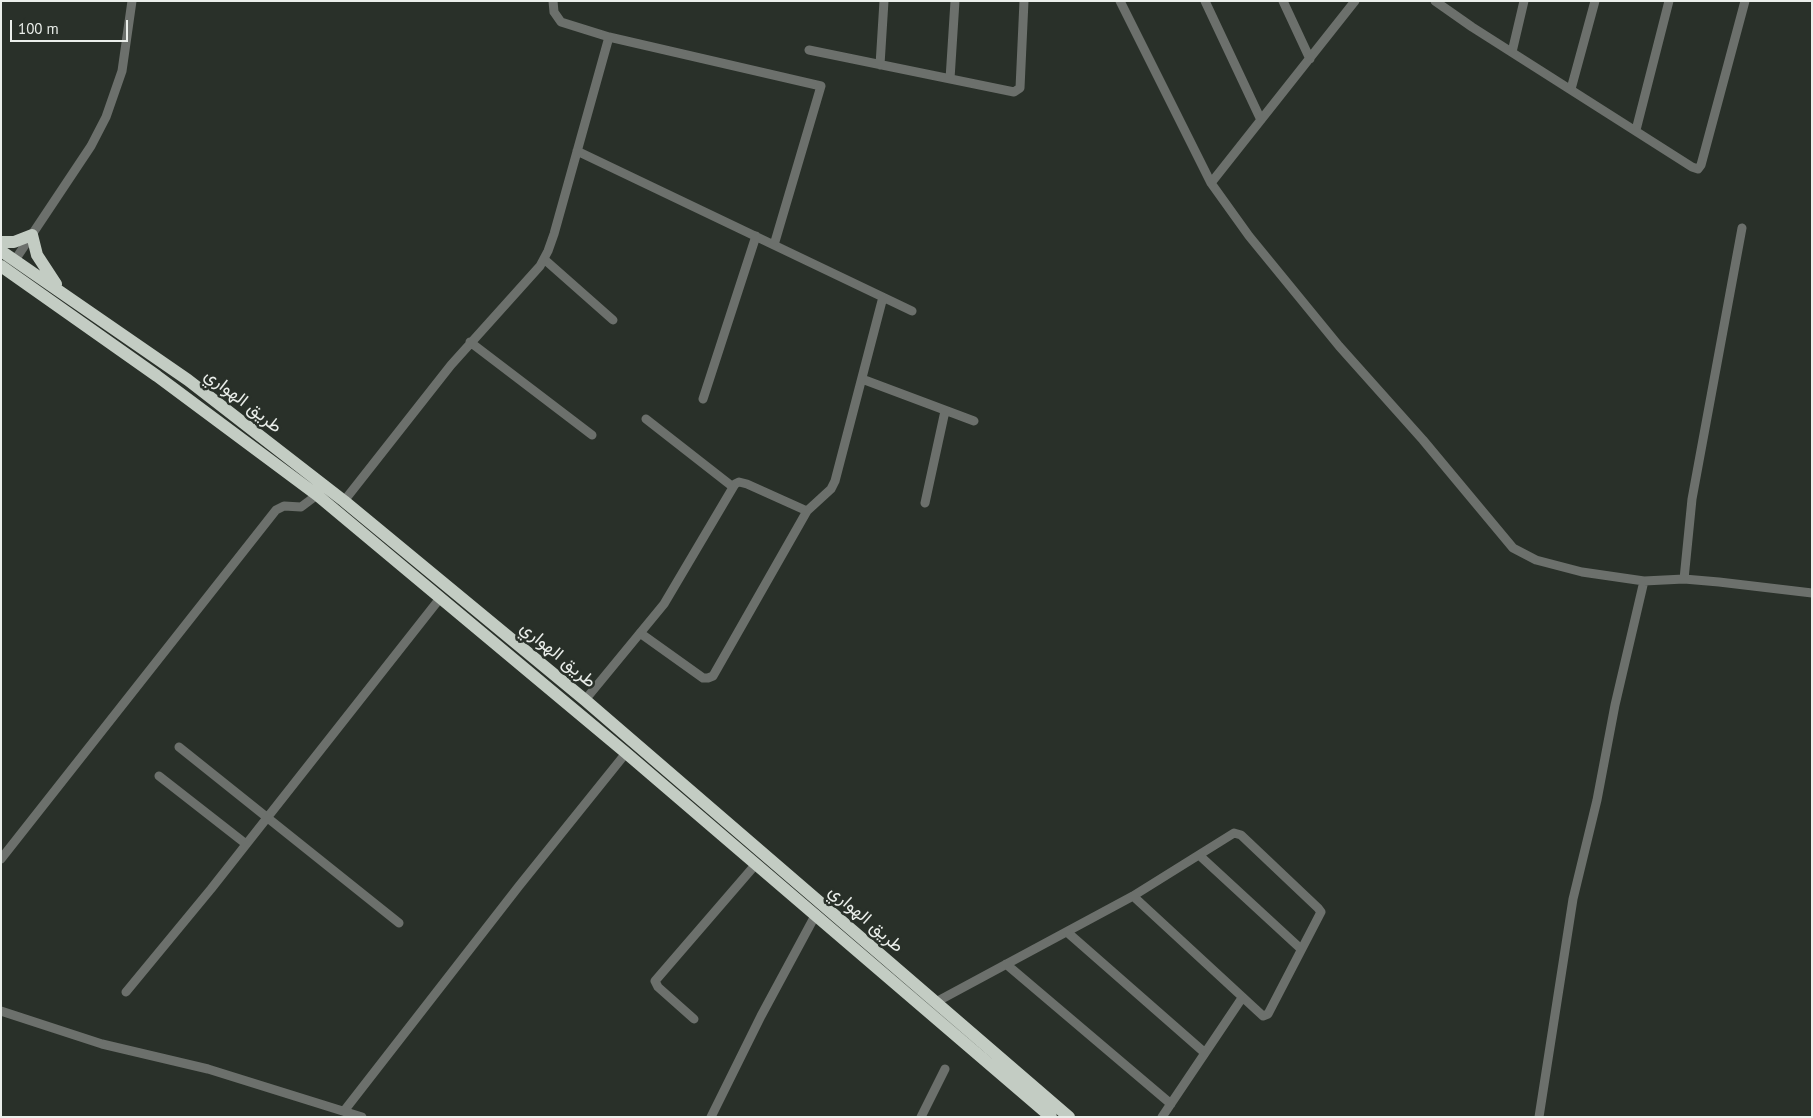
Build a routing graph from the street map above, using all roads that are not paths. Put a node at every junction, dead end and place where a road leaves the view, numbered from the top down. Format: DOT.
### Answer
graph roads {
  1 [pos="132,1"];
  2 [pos="553,1"];
  3 [pos="884,1"];
  4 [pos="955,1"];
  5 [pos="1024,1"];
  6 [pos="1205,1"];
  7 [pos="1283,1"];
  8 [pos="1356,1"];
  9 [pos="1435,1"];
  10 [pos="1524,1"];
  11 [pos="1596,1"];
  12 [pos="1669,1"];
  13 [pos="1745,1"];
  14 [pos="1122,2"];
  15 [pos="1446,5"];
  16 [pos="609,37"];
  17 [pos="809,50"];
  18 [pos="1512,52"];
  19 [pos="1310,59"];
  20 [pos="880,65"];
  21 [pos="950,79"];
  22 [pos="1571,89"];
  23 [pos="1261,120"];
  24 [pos="1636,130"];
  25 [pos="577,151"];
  26 [pos="1211,183"];
  27 [pos="1742,228"];
  28 [pos="32,235"];
  29 [pos="756,236"];
  30 [pos="1,242"];
  31 [pos="774,245"];
  32 [pos="1,251"];
  33 [pos="15,260"];
  34 [pos="544,260"];
  35 [pos="1,266"];
  36 [pos="62,292"];
  37 [pos="883,297"];
  38 [pos="912,311"];
  39 [pos="613,320"];
  40 [pos="470,342"];
  41 [pos="862,379"];
  42 [pos="703,400"];
  43 [pos="945,411"];
  44 [pos="646,419"];
  45 [pos="974,422"];
  46 [pos="592,436"];
  47 [pos="287,465"];
  48 [pos="733,487"];
  49 [pos="317,494"];
  50 [pos="344,501"];
  51 [pos="925,503"];
  52 [pos="807,511"];
  53 [pos="1684,579"];
  54 [pos="1644,580"];
  55 [pos="1812,593"];
  56 [pos="441,597"];
  57 [pos="640,633"];
  58 [pos="586,700"];
  59 [pos="179,746"];
  60 [pos="626,753"];
  61 [pos="159,776"];
  62 [pos="268,816"];
  63 [pos="246,844"];
  64 [pos="1199,855"];
  65 [pos="1,859"];
  66 [pos="756,864"];
  67 [pos="1133,896"];
  68 [pos="816,914"];
  69 [pos="399,923"];
  70 [pos="1067,932"];
  71 [pos="1301,949"];
  72 [pos="1006,964"];
  73 [pos="126,992"];
  74 [pos="1242,998"];
  75 [pos="936,1002"];
  76 [pos="1,1011"];
  77 [pos="694,1019"];
  78 [pos="1205,1053"];
  79 [pos="946,1069"];
  80 [pos="1171,1104"];
  81 [pos="344,1111"];
  82 [pos="362,1117"];
  83 [pos="711,1117"];
  84 [pos="921,1117"];
  85 [pos="1051,1117"];
  86 [pos="1069,1117"];
  87 [pos="1162,1117"];
  88 [pos="1539,1117"];
  1 -- 28 [label="street"];
  2 -- 16 [label="street"];
  3 -- 20 [label="street"];
  4 -- 21 [label="street"];
  5 -- 21 [label="street"];
  6 -- 23 [label="street"];
  7 -- 19 [label="street"];
  8 -- 19 [label="street"];
  9 -- 15 [label="street"];
  10 -- 18 [label="street"];
  11 -- 22 [label="street"];
  12 -- 24 [label="street"];
  13 -- 24 [label="street"];
  14 -- 26 [label="street"];
  15 -- 18 [label="street"];
  16 -- 25 [label="street"];
  16 -- 31 [label="street"];
  17 -- 20 [label="street"];
  18 -- 22 [label="street"];
  19 -- 23 [label="street"];
  20 -- 21 [label="street"];
  22 -- 24 [label="street"];
  23 -- 26 [label="street"];
  25 -- 29 [label="street"];
  25 -- 34 [label="street"];
  26 -- 54 [label="street"];
  27 -- 53 [label="street"];
  28 -- 30 [label="highway"];
  28 -- 33 [label="street"];
  28 -- 36 [label="highway"];
  29 -- 31 [label="street"];
  29 -- 42 [label="street"];
  31 -- 37 [label="street"];
  32 -- 33 [label="highway, طريق الهواري"];
  33 -- 36 [label="highway, طريق الهواري"];
  34 -- 39 [label="street"];
  34 -- 40 [label="street"];
  35 -- 47 [label="highway, طريق الهواري"];
  36 -- 47 [label="highway, طريق الهواري"];
  37 -- 38 [label="street"];
  37 -- 41 [label="street"];
  40 -- 46 [label="street"];
  40 -- 50 [label="street"];
  41 -- 43 [label="street"];
  41 -- 52 [label="street"];
  43 -- 45 [label="street"];
  43 -- 51 [label="street"];
  44 -- 48 [label="street"];
  47 -- 49 [label="highway, طريق الهواري"];
  47 -- 50 [label="highway, طريق الهواري"];
  48 -- 52 [label="street"];
  48 -- 57 [label="street"];
  49 -- 56 [label="highway, طريق الهواري"];
  49 -- 65 [label="street"];
  50 -- 58 [label="highway, طريق الهواري"];
  52 -- 57 [label="street"];
  53 -- 54 [label="street"];
  53 -- 55 [label="street"];
  54 -- 88 [label="street"];
  56 -- 60 [label="highway, طريق الهواري"];
  56 -- 62 [label="street"];
  57 -- 58 [label="street"];
  58 -- 75 [label="highway, طريق الهواري"];
  59 -- 62 [label="street"];
  60 -- 66 [label="highway, طريق الهواري"];
  60 -- 81 [label="street"];
  61 -- 63 [label="street"];
  62 -- 63 [label="street"];
  62 -- 69 [label="street"];
  63 -- 73 [label="street"];
  64 -- 67 [label="street"];
  64 -- 71 [label="street"];
  64 -- 71 [label="street"];
  66 -- 68 [label="highway, طريق الهواري"];
  66 -- 77 [label="street"];
  67 -- 70 [label="street"];
  67 -- 74 [label="street"];
  68 -- 83 [label="street"];
  68 -- 85 [label="highway, طريق الهواري"];
  70 -- 72 [label="street"];
  70 -- 78 [label="street"];
  71 -- 74 [label="street"];
  72 -- 75 [label="street"];
  72 -- 80 [label="street"];
  74 -- 78 [label="street"];
  75 -- 86 [label="highway, طريق الهواري"];
  76 -- 81 [label="street"];
  78 -- 80 [label="street"];
  79 -- 84 [label="street"];
  80 -- 87 [label="street"];
  81 -- 82 [label="street"];
}
